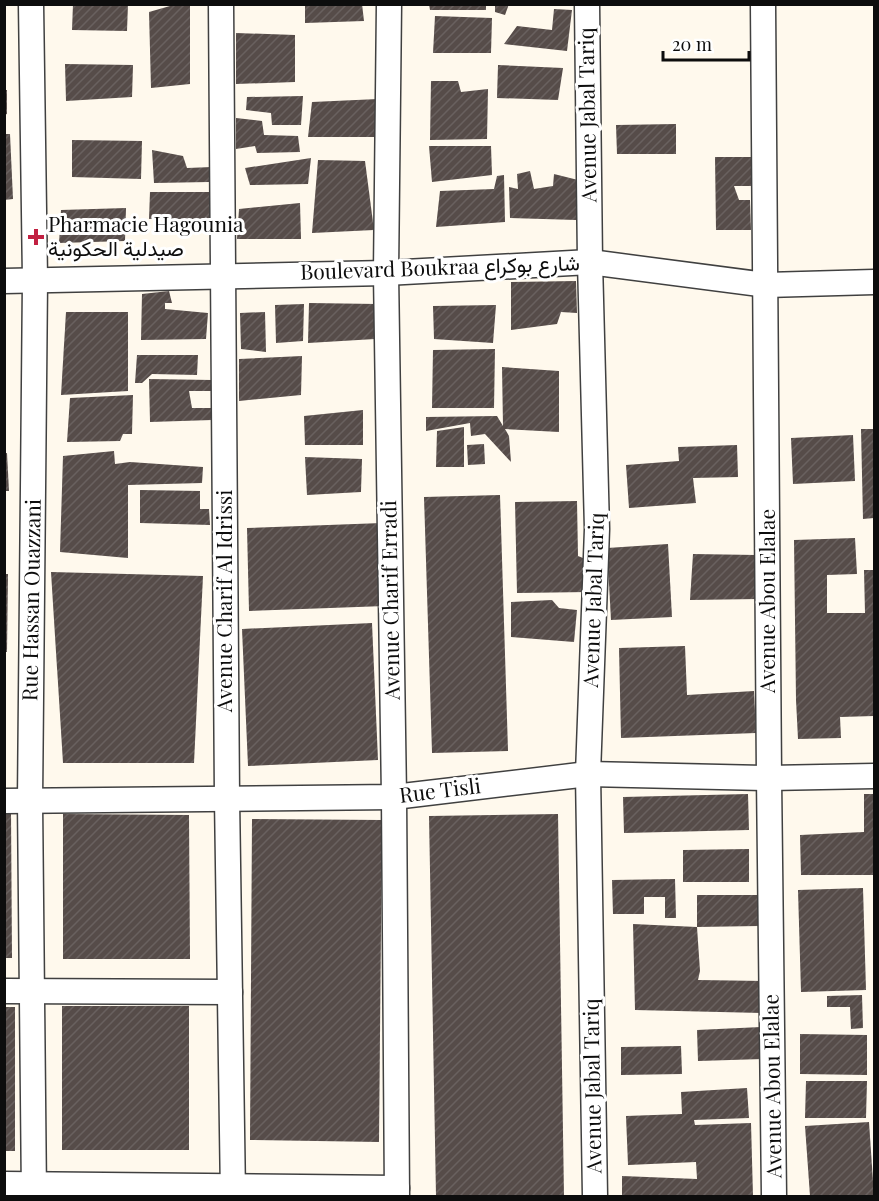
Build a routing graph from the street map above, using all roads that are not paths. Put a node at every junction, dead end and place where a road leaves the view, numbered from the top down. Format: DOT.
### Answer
graph roads {
  1 [pos="31,4"];
  2 [pos="221,4"];
  3 [pos="389,4"];
  4 [pos="587,4"];
  5 [pos="763,4"];
  6 [pos="590,262"];
  7 [pos="386,273"];
  8 [pos="223,276"];
  9 [pos="4,280"];
  10 [pos="35,280"];
  11 [pos="874,282"];
  12 [pos="766,285"];
  13 [pos="588,774"];
  14 [pos="874,776"];
  15 [pos="769,778"];
  16 [pos="394,797"];
  17 [pos="227,798"];
  18 [pos="4,801"];
  19 [pos="30,801"];
  20 [pos="4,991"];
  21 [pos="32,991"];
  22 [pos="230,992"];
  23 [pos="4,1184"];
  24 [pos="34,1191"];
  25 [pos="233,1191"];
  26 [pos="397,1192"];
  27 [pos="595,1197"];
  28 [pos="774,1197"];
  1 -- 10 [label="street, Rue Hassan Ouazzani"];
  2 -- 8 [label="street, Avenue Charif Al Idrissi"];
  3 -- 7 [label="street, Avenue Charif Erradi"];
  4 -- 6 [label="street, Avenue Jabal Tariq"];
  5 -- 12 [label="street, Avenue Abou Elalae"];
  6 -- 7 [label="street, Boulevard Boukraa شارع بوكراع"];
  6 -- 12 [label="street, Boulevard Boukraa شارع بوكراع"];
  6 -- 13 [label="street, Avenue Jabal Tariq"];
  7 -- 8 [label="street, Boulevard Boukraa شارع بوكراع"];
  7 -- 16 [label="street, Avenue Charif Erradi"];
  8 -- 10 [label="street, Boulevard Boukraa شارع بوكراع"];
  8 -- 17 [label="street, Avenue Charif Al Idrissi"];
  9 -- 10 [label="street, Boulevard Boukraa شارع بوكراع"];
  10 -- 19 [label="street, Rue Hassan Ouazzani"];
  11 -- 12 [label="street, Boulevard Boukraa شارع بوكراع"];
  12 -- 15 [label="street, Avenue Abou Elalae"];
  13 -- 15 [label="street, Rue Tisli"];
  13 -- 16 [label="street, Rue Tisli"];
  13 -- 27 [label="street, Avenue Jabal Tariq"];
  14 -- 15 [label="street, Rue Tisli"];
  15 -- 28 [label="street, Avenue Abou Elalae"];
  16 -- 17 [label="street, Rue Tisli"];
  16 -- 26 [label="street, Avenue Charif Erradi"];
  17 -- 19 [label="street, Rue Tisli"];
  17 -- 22 [label="street, Avenue Charif Al Idrissi"];
  18 -- 19 [label="street, Rue Tisli"];
  19 -- 21 [label="street, Rue Hassan Ouazzani"];
  20 -- 21 [label="street"];
  21 -- 22 [label="street"];
  21 -- 24 [label="street, Rue Hassan Ouazzani"];
  22 -- 25 [label="street, Avenue Charif Al Idrissi"];
  23 -- 24 [label="street"];
  24 -- 25 [label="street"];
  25 -- 26 [label="street"];
}
